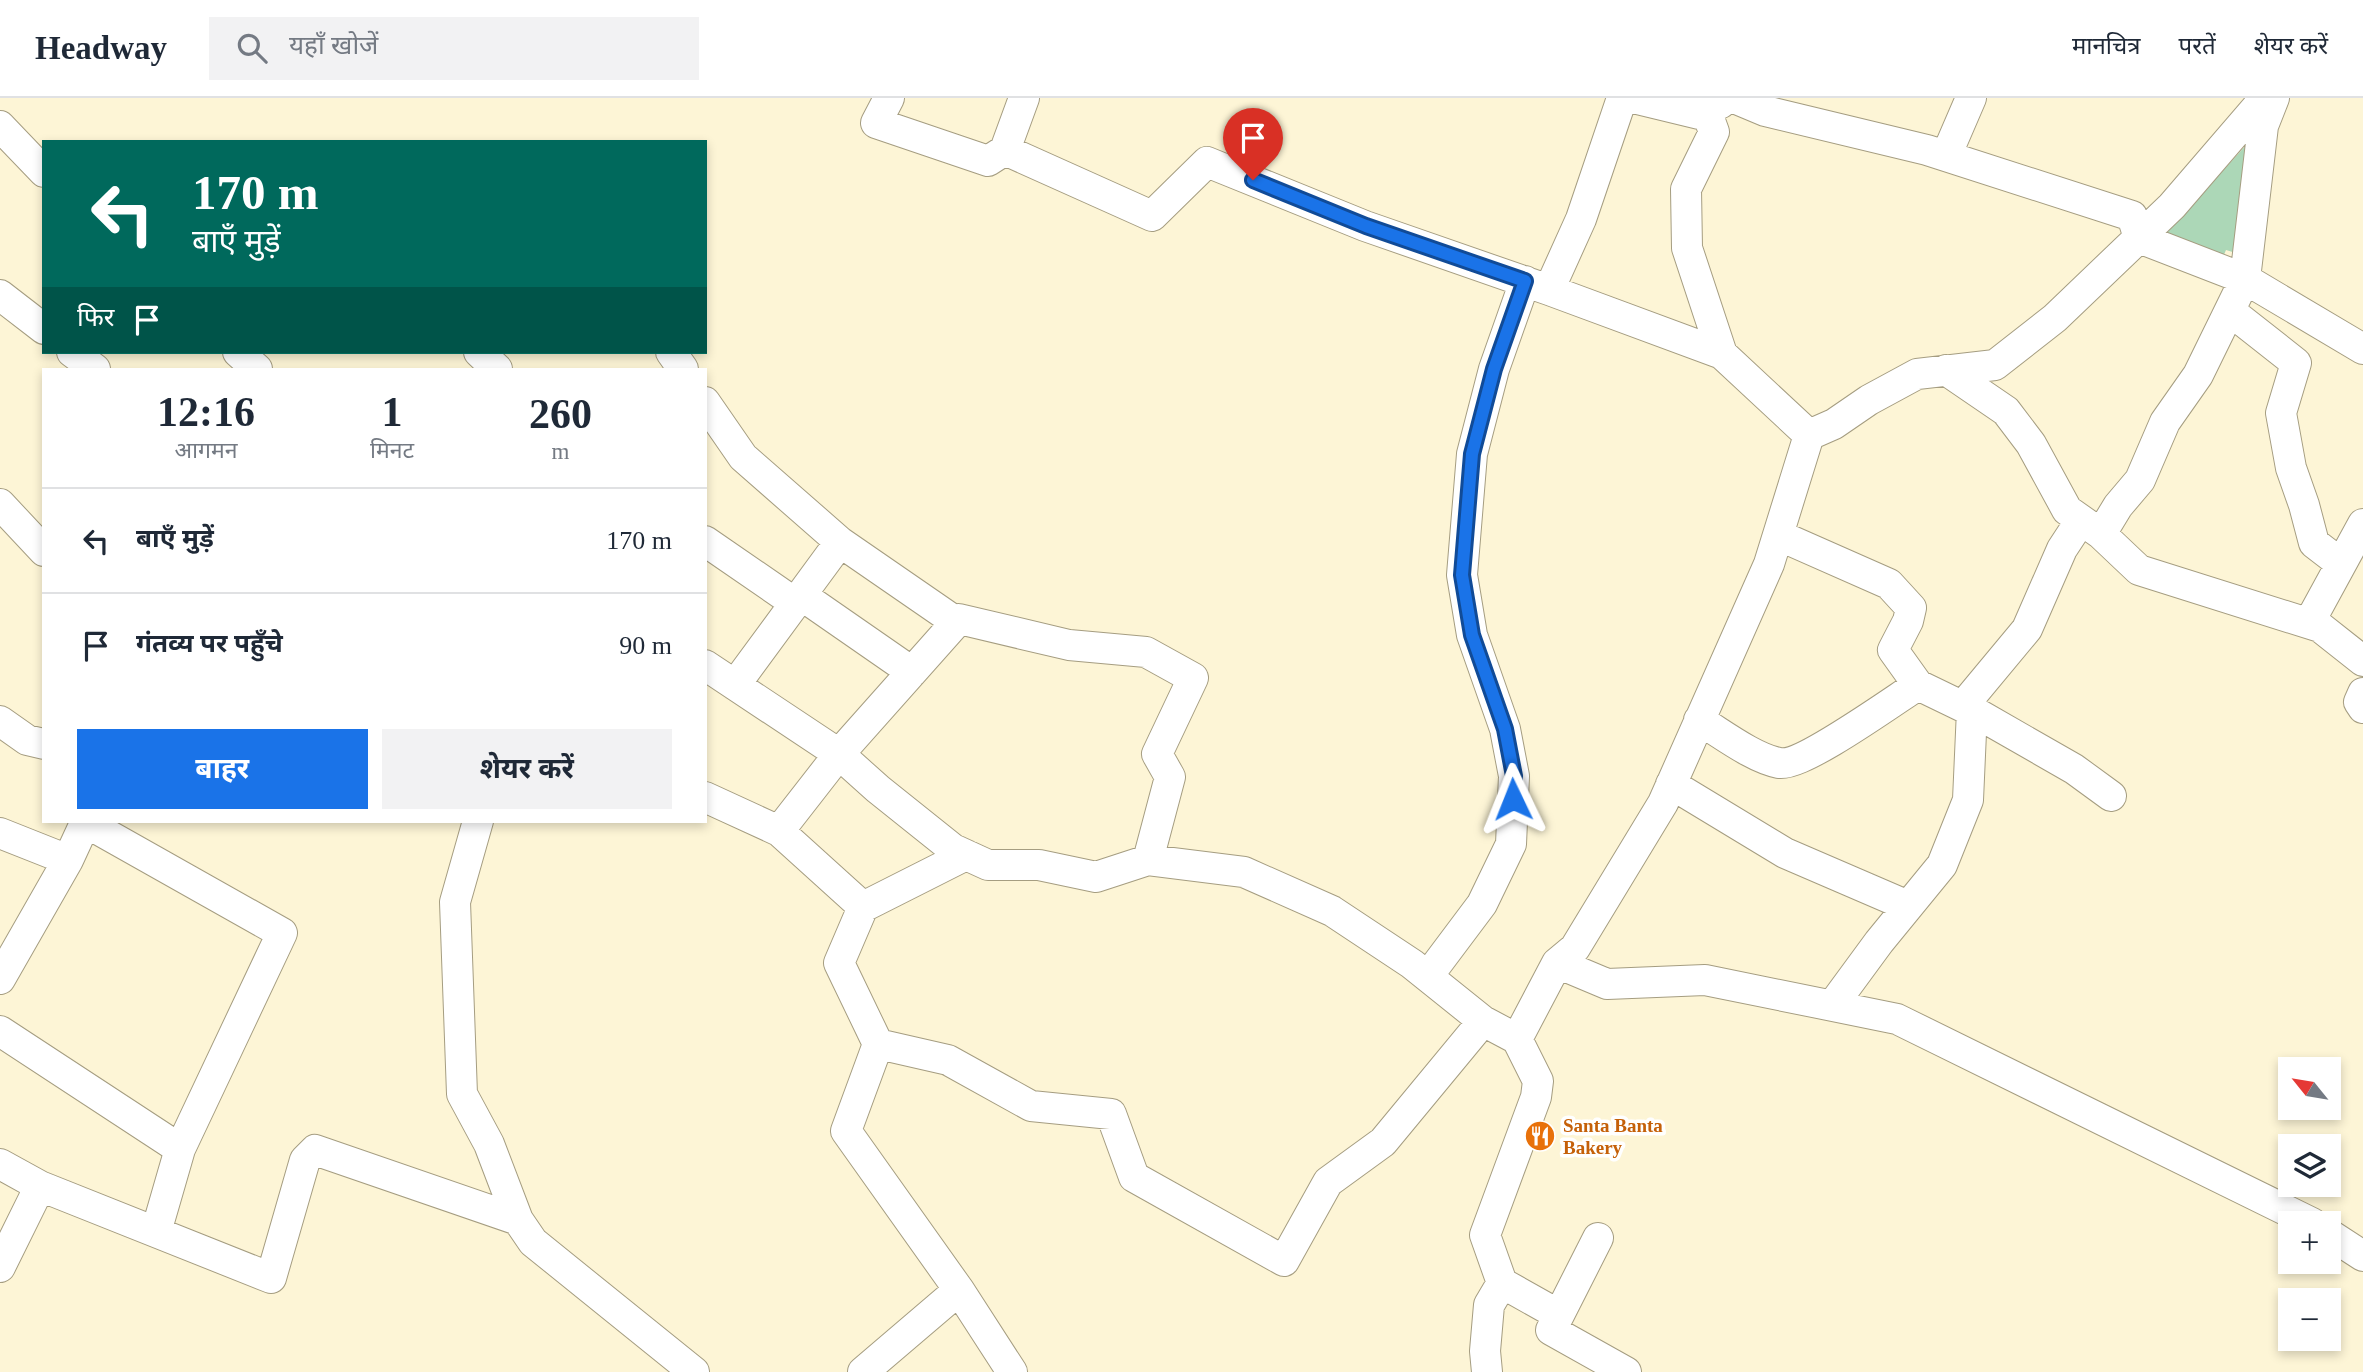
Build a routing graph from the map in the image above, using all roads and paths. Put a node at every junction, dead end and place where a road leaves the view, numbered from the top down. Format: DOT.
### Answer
graph roads {
  1 [pos="888,98"];
  2 [pos="1024,98"];
  3 [pos="1622,98"];
  4 [pos="1633,98"];
  5 [pos="1971,98"];
  6 [pos="2265,98"];
  7 [pos="2274,98"];
  8 [pos="1733,102"];
  9 [pos="0,126"];
  10 [pos="1005,150"];
  11 [pos="1946,156"];
  12 [pos="42,170"];
  13 [pos="2139,238"];
  14 [pos="2245,279"];
  15 [pos="1537,286"];
  16 [pos="0,295"];
  17 [pos="2230,311"];
  18 [pos="42,327"];
  19 [pos="2363,349"];
  20 [pos="75,354"];
  21 [pos="240,354"];
  22 [pos="481,354"];
  23 [pos="1722,354"];
  24 [pos="93,368"];
  25 [pos="256,368"];
  26 [pos="496,368"];
  27 [pos="1946,370"];
  28 [pos="707,405"];
  29 [pos="1809,435"];
  30 [pos="0,504"];
  31 [pos="2363,524"];
  32 [pos="2091,527"];
  33 [pos="1778,535"];
  34 [pos="707,542"];
  35 [pos="840,542"];
  36 [pos="42,549"];
  37 [pos="2340,563"];
  38 [pos="798,599"];
  39 [pos="956,622"];
  40 [pos="2309,623"];
  41 [pos="2363,661"];
  42 [pos="707,666"];
  43 [pos="912,672"];
  44 [pos="735,685"];
  45 [pos="1918,685"];
  46 [pos="2363,693"];
  47 [pos="1967,708"];
  48 [pos="2363,708"];
  49 [pos="1699,720"];
  50 [pos="0,721"];
  51 [pos="42,744"];
  52 [pos="839,754"];
  53 [pos="1671,784"];
  54 [pos="2111,796"];
  55 [pos="707,798"];
  56 [pos="84,823"];
  57 [pos="89,823"];
  58 [pos="477,823"];
  59 [pos="779,831"];
  60 [pos="0,832"];
  61 [pos="966,855"];
  62 [pos="68,860"];
  63 [pos="1148,860"];
  64 [pos="1908,906"];
  65 [pos="863,907"];
  66 [pos="1557,963"];
  67 [pos="1428,976"];
  68 [pos="0,979"];
  69 [pos="1832,1006"];
  70 [pos="1483,1021"];
  71 [pos="0,1031"];
  72 [pos="1517,1039"];
  73 [pos="878,1044"];
  74 [pos="180,1149"];
  75 [pos="0,1164"];
  76 [pos="40,1186"];
  77 [pos="2288,1211"];
  78 [pos="518,1220"];
  79 [pos="156,1232"];
  80 [pos="1598,1238"];
  81 [pos="2341,1242"];
  82 [pos="2363,1256"];
  83 [pos="0,1267"];
  84 [pos="1502,1283"];
  85 [pos="959,1290"];
  86 [pos="1559,1315"];
  87 [pos="694,1372"];
  88 [pos="863,1372"];
  89 [pos="1012,1372"];
  90 [pos="1487,1372"];
  91 [pos="1626,1372"];
  1 -- 10 [label="street"];
  2 -- 10 [label="street"];
  3 -- 15 [label="street"];
  4 -- 8 [label="street"];
  5 -- 11 [label="street"];
  6 -- 13 [label="street"];
  7 -- 14 [label="street"];
  8 -- 11 [label="street"];
  8 -- 23 [label="street"];
  9 -- 12 [label="street"];
  10 -- 15 [label="street"];
  11 -- 13 [label="street"];
  13 -- 14 [label="street"];
  13 -- 27 [label="street"];
  14 -- 17 [label="street"];
  14 -- 19 [label="street"];
  15 -- 23 [label="street"];
  15 -- 67 [label="street"];
  16 -- 18 [label="street"];
  17 -- 32 [label="street"];
  17 -- 37 [label="street"];
  20 -- 24 [label="street"];
  21 -- 25 [label="street"];
  22 -- 26 [label="street"];
  23 -- 29 [label="street"];
  27 -- 29 [label="street"];
  27 -- 32 [label="street"];
  28 -- 35 [label="street"];
  29 -- 33 [label="street"];
  30 -- 36 [label="street"];
  31 -- 37 [label="street"];
  32 -- 40 [label="street"];
  32 -- 47 [label="street"];
  33 -- 45 [label="street"];
  33 -- 49 [label="street"];
  34 -- 38 [label="street"];
  35 -- 38 [label="street"];
  35 -- 39 [label="street"];
  37 -- 40 [label="street"];
  38 -- 43 [label="street"];
  38 -- 44 [label="street"];
  39 -- 43 [label="street"];
  39 -- 63 [label="street"];
  40 -- 41 [label="street"];
  42 -- 44 [label="street"];
  43 -- 52 [label="street"];
  44 -- 52 [label="street"];
  45 -- 47 [label="street"];
  45 -- 49 [label="street"];
  46 -- 48 [label="street"];
  47 -- 54 [label="street"];
  47 -- 64 [label="street"];
  49 -- 53 [label="street"];
  50 -- 51 [label="street"];
  52 -- 59 [label="street"];
  52 -- 61 [label="street"];
  53 -- 64 [label="street"];
  53 -- 66 [label="street"];
  55 -- 59 [label="street"];
  56 -- 62 [label="street"];
  57 -- 74 [label="street"];
  58 -- 78 [label="street"];
  59 -- 65 [label="street"];
  60 -- 62 [label="street"];
  61 -- 63 [label="street"];
  61 -- 65 [label="street"];
  62 -- 68 [label="street"];
  63 -- 67 [label="street"];
  64 -- 69 [label="street"];
  65 -- 73 [label="street"];
  66 -- 69 [label="street"];
  66 -- 72 [label="street"];
  67 -- 70 [label="street"];
  69 -- 77 [label="street"];
  70 -- 72 [label="street"];
  70 -- 73 [label="street"];
  71 -- 74 [label="street"];
  72 -- 84 [label="street"];
  73 -- 85 [label="street"];
  74 -- 79 [label="street"];
  75 -- 76 [label="street"];
  76 -- 79 [label="street"];
  76 -- 83 [label="street"];
  78 -- 79 [label="street"];
  78 -- 87 [label="street"];
  80 -- 86 [label="street"];
  81 -- 82 [label="street"];
  84 -- 86 [label="street"];
  84 -- 90 [label="street"];
  85 -- 88 [label="street"];
  85 -- 89 [label="street"];
  86 -- 91 [label="street"];
}
